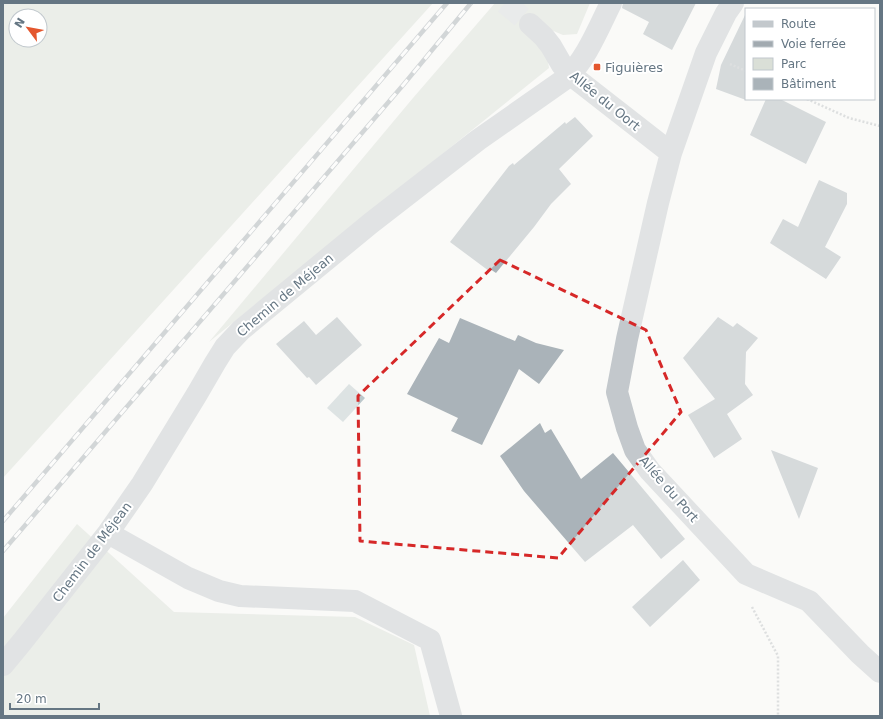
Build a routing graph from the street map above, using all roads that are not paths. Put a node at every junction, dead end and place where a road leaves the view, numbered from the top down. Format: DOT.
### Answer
graph roads {
  1 [pos="611,3"];
  2 [pos="733,3"];
  3 [pos="530,24"];
  4 [pos="571,74"];
  5 [pos="670,154"];
  6 [pos="108,533"];
  7 [pos="3,665"];
  8 [pos="880,672"];
  9 [pos="451,716"];
  1 -- 4 [label="street, Chemin de Méjean"];
  2 -- 5 [label="street, Allée du Port"];
  3 -- 4 [label="street, Allée du Oort"];
  4 -- 5 [label="street, Allée du Oort"];
  4 -- 6 [label="street, Chemin de Méjean"];
  5 -- 8 [label="street, Allée du Port"];
  6 -- 7 [label="street, Chemin de Méjean"];
  6 -- 9 [label="street"];
}
